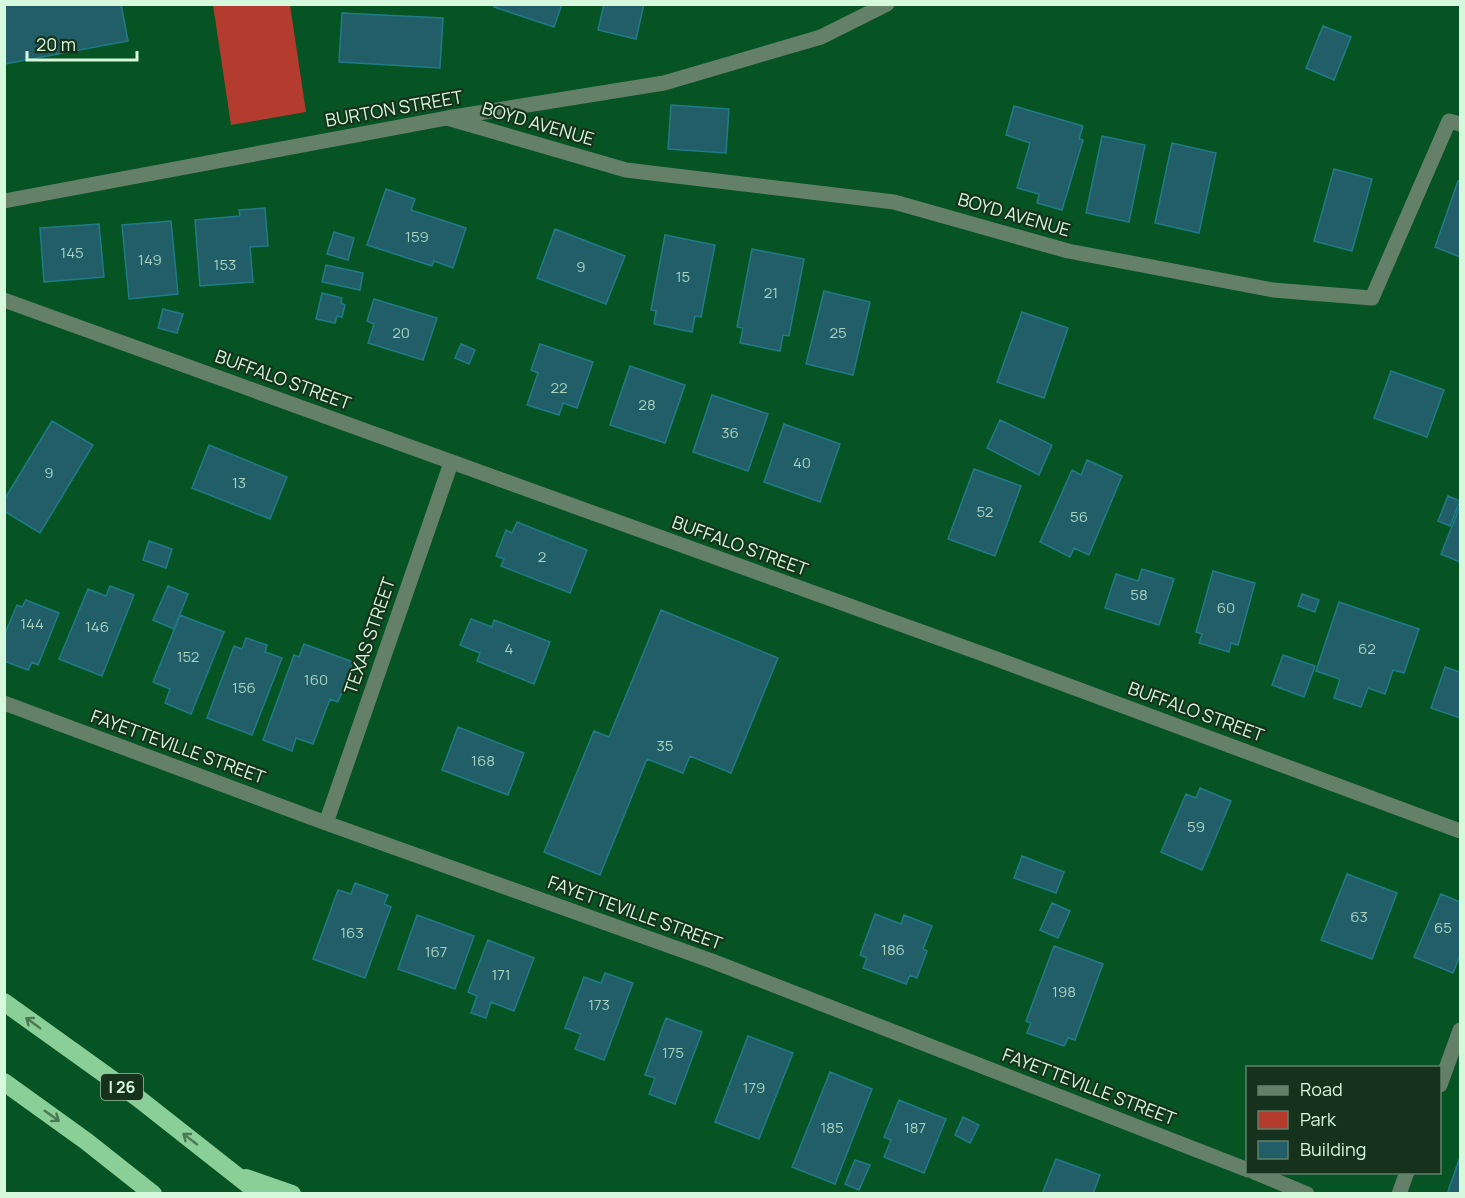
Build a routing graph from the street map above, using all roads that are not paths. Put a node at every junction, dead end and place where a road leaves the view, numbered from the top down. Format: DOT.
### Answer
graph roads {
  1 [pos="887,4"];
  2 [pos="447,118"];
  3 [pos="1461,124"];
  4 [pos="4,201"];
  5 [pos="4,300"];
  6 [pos="451,463"];
  7 [pos="4,703"];
  8 [pos="326,823"];
  9 [pos="1461,831"];
  10 [pos="4,1002"];
  11 [pos="1461,1030"];
  12 [pos="4,1082"];
  13 [pos="1441,1082"];
  14 [pos="1246,1169"];
  15 [pos="236,1174"];
  16 [pos="1257,1174"];
  17 [pos="1407,1174"];
  18 [pos="153,1194"];
  19 [pos="260,1194"];
  20 [pos="292,1194"];
  21 [pos="1307,1194"];
  22 [pos="1399,1194"];
  1 -- 2 [label="street, BURTON STREET"];
  2 -- 3 [label="street, BOYD AVENUE"];
  2 -- 4 [label="street, BURTON STREET"];
  5 -- 6 [label="street, BUFFALO STREET"];
  6 -- 8 [label="street, TEXAS STREET"];
  6 -- 9 [label="street, BUFFALO STREET"];
  7 -- 8 [label="street, FAYETTEVILLE STREET"];
  8 -- 14 [label="street, FAYETTEVILLE STREET"];
  15 -- 10 [label="highway, I 26, one-way"];
  11 -- 13 [label="street"];
  12 -- 18 [label="highway, one-way"];
  15 -- 19 [label="highway, I 26"];
  15 -- 20 [label="highway"];
  16 -- 21 [label="street"];
  17 -- 22 [label="street"];
}
